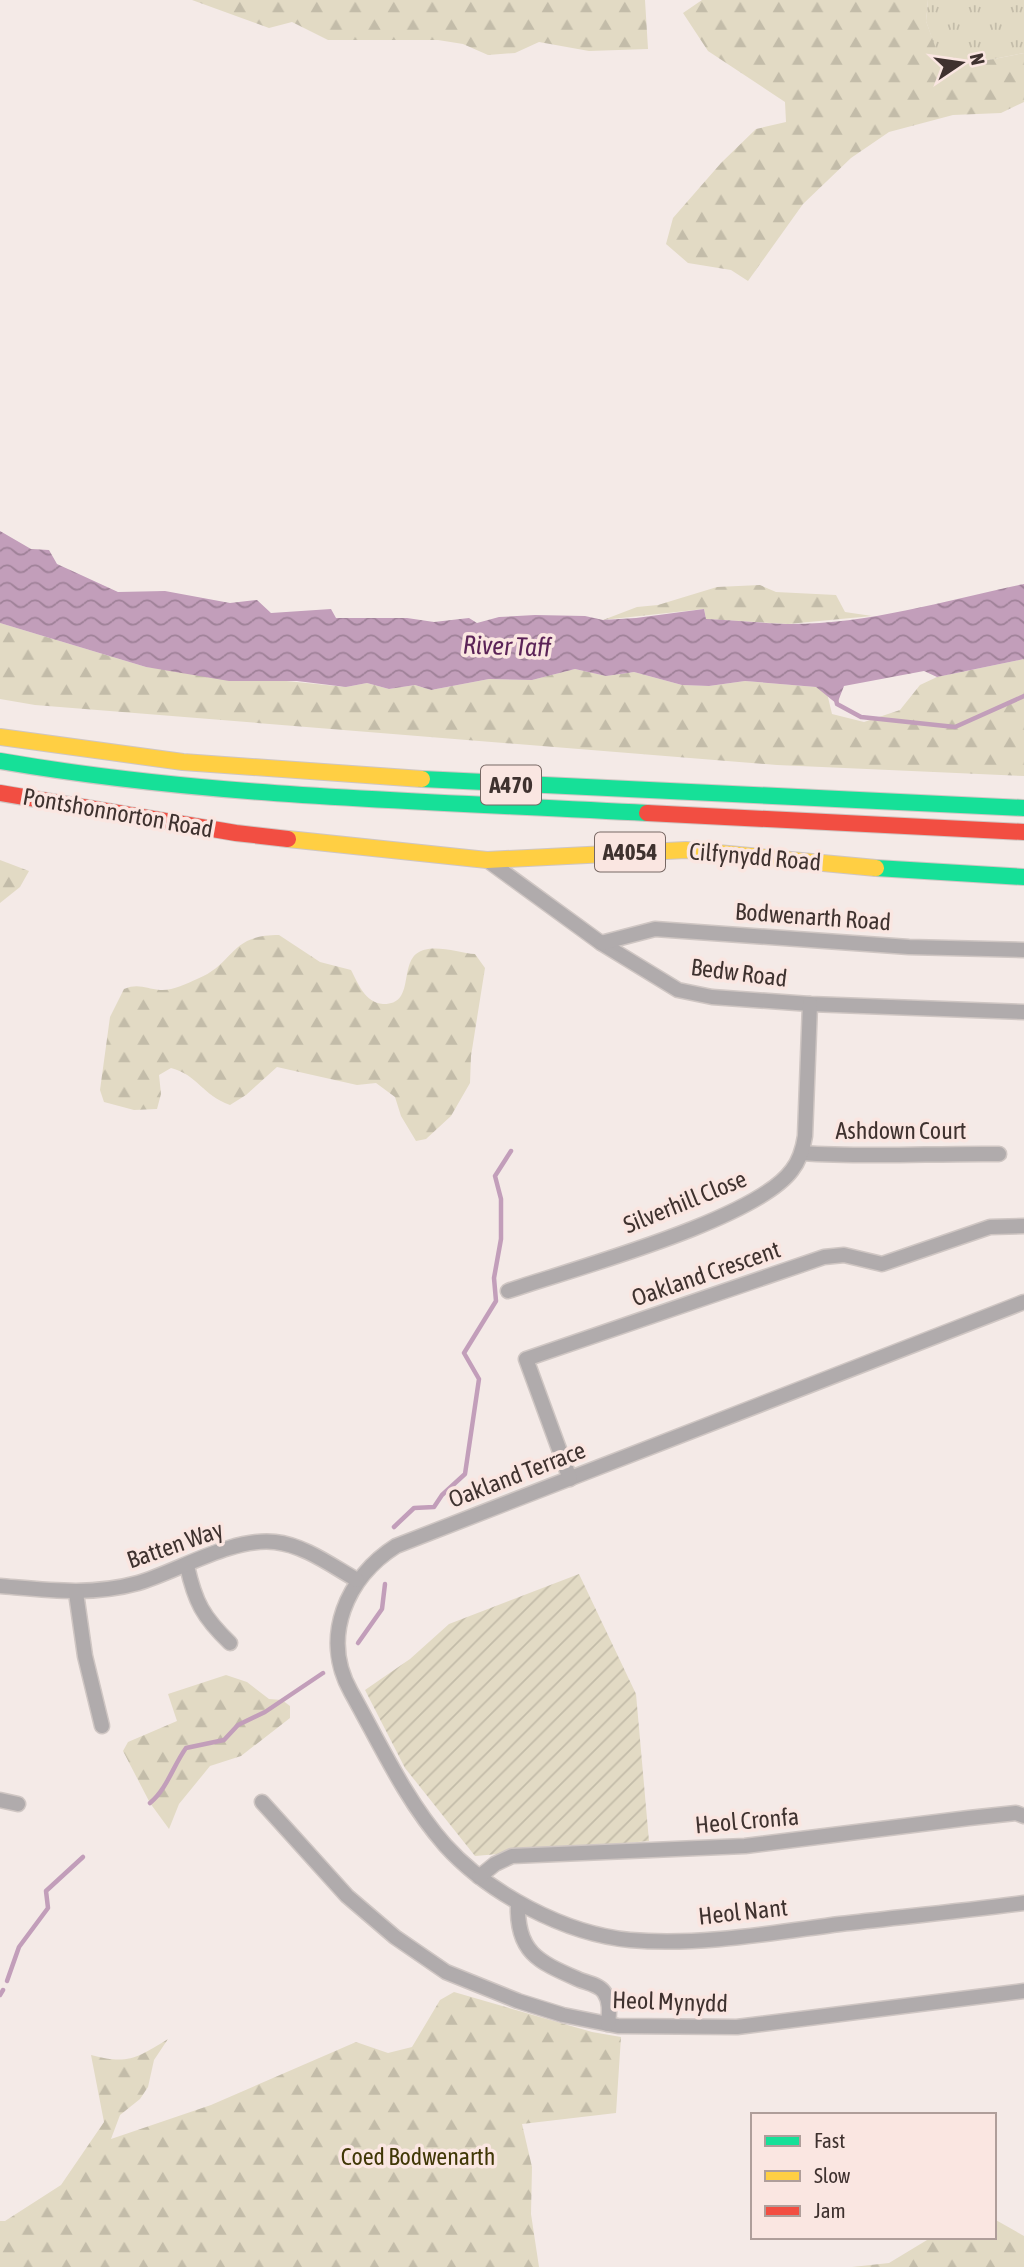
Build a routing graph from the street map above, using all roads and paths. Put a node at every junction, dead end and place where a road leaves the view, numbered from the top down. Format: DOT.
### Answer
graph roads {
  1 [pos="0,737"];
  2 [pos="0,761"];
  3 [pos="0,793"];
  4 [pos="1024,808"];
  5 [pos="1024,832"];
  6 [pos="236,833"];
  7 [pos="487,860"];
  8 [pos="1024,877"];
  9 [pos="601,943"];
  10 [pos="1024,950"];
  11 [pos="810,1004"];
  12 [pos="1024,1012"];
  13 [pos="802,1153"];
  14 [pos="999,1154"];
  15 [pos="1024,1226"];
  16 [pos="508,1291"];
  17 [pos="1024,1302"];
  18 [pos="570,1479"];
  19 [pos="187,1566"];
  20 [pos="357,1580"];
  21 [pos="0,1586"];
  22 [pos="76,1593"];
  23 [pos="230,1643"];
  24 [pos="102,1726"];
  25 [pos="0,1800"];
  26 [pos="262,1802"];
  27 [pos="18,1804"];
  28 [pos="1024,1816"];
  29 [pos="480,1877"];
  30 [pos="518,1903"];
  31 [pos="1024,1903"];
  32 [pos="1024,1991"];
  33 [pos="608,2024"];
  1 -- 4 [label="main road, A470"];
  2 -- 5 [label="main road, A470"];
  3 -- 6 [label="main road, Pontshonnorton Road / A4054"];
  6 -- 7 [label="main road, Cilfynydd Road / A4054"];
  7 -- 8 [label="main road, Cilfynydd Road / A4054"];
  7 -- 9 [label="street, Bedw Road"];
  9 -- 10 [label="street, Bodwenarth Road"];
  9 -- 11 [label="street, Bedw Road"];
  11 -- 12 [label="street, Bedw Road"];
  11 -- 13 [label="street"];
  13 -- 14 [label="street, Ashdown Court"];
  13 -- 16 [label="street, Silverhill Close"];
  15 -- 18 [label="street, Oakland Crescent"];
  17 -- 18 [label="street, Oakland Terrace"];
  18 -- 20 [label="street, Oakland Terrace"];
  19 -- 20 [label="street, Batten Way"];
  19 -- 22 [label="street, Batten Way"];
  19 -- 23 [label="street"];
  20 -- 29 [label="street, Oakland Terrace"];
  21 -- 22 [label="street, Batten Way"];
  22 -- 24 [label="street"];
  25 -- 27 [label="street"];
  26 -- 33 [label="street, Heol Mynydd"];
  28 -- 29 [label="street, Heol Cronfa"];
  29 -- 30 [label="street, Heol Nant"];
  30 -- 31 [label="street, Heol Nant"];
  30 -- 33 [label="street"];
  32 -- 33 [label="street, Heol Mynydd"];
}
